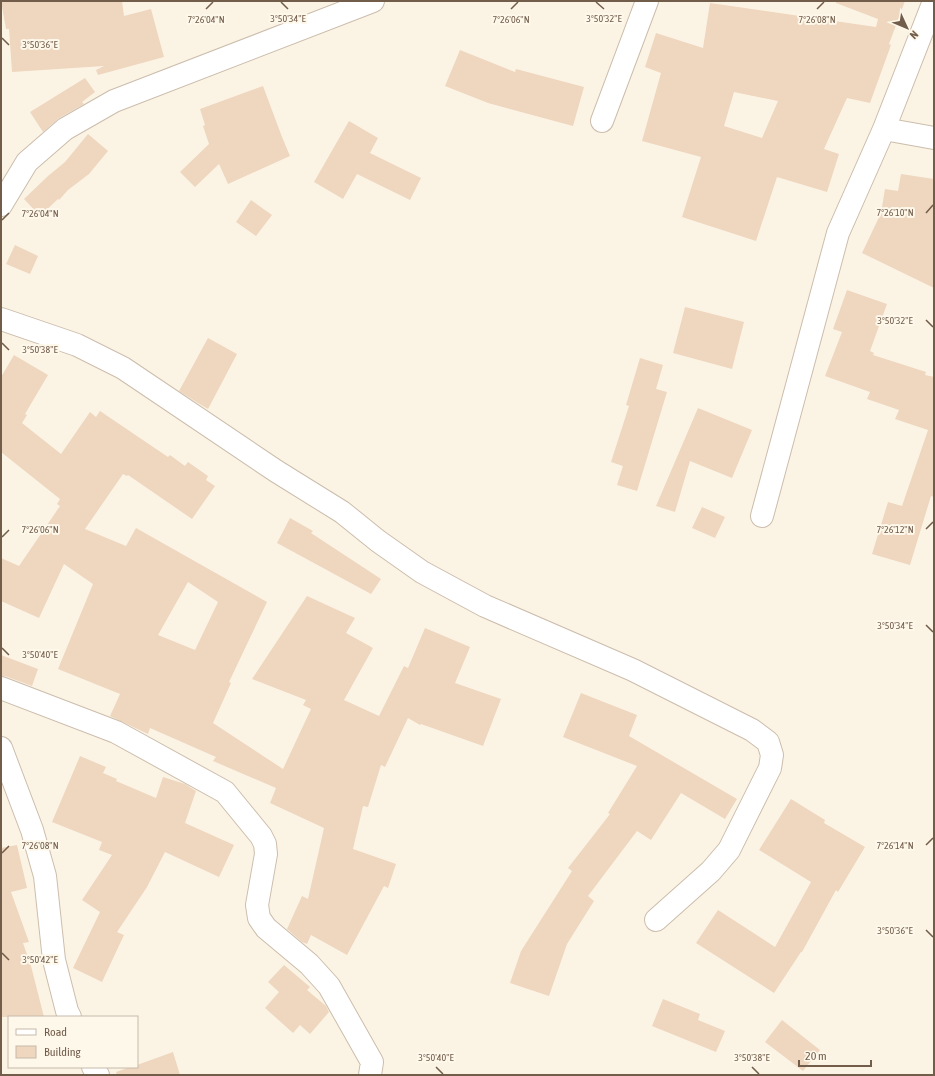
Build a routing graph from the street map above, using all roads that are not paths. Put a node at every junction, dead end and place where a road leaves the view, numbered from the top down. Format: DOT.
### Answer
graph roads {
  1 [pos="373,1"];
  2 [pos="647,1"];
  3 [pos="934,1"];
  4 [pos="602,121"];
  5 [pos="884,129"];
  6 [pos="934,138"];
  7 [pos="1,205"];
  8 [pos="1,319"];
  9 [pos="762,516"];
  10 [pos="1,688"];
  11 [pos="1,748"];
  12 [pos="656,920"];
  13 [pos="70,1016"];
  14 [pos="370,1075"];
  1 -- 7 [label="street"];
  2 -- 4 [label="street"];
  3 -- 5 [label="street"];
  5 -- 6 [label="street"];
  5 -- 9 [label="street"];
  8 -- 12 [label="street"];
  10 -- 14 [label="street"];
  11 -- 13 [label="street"];
}
